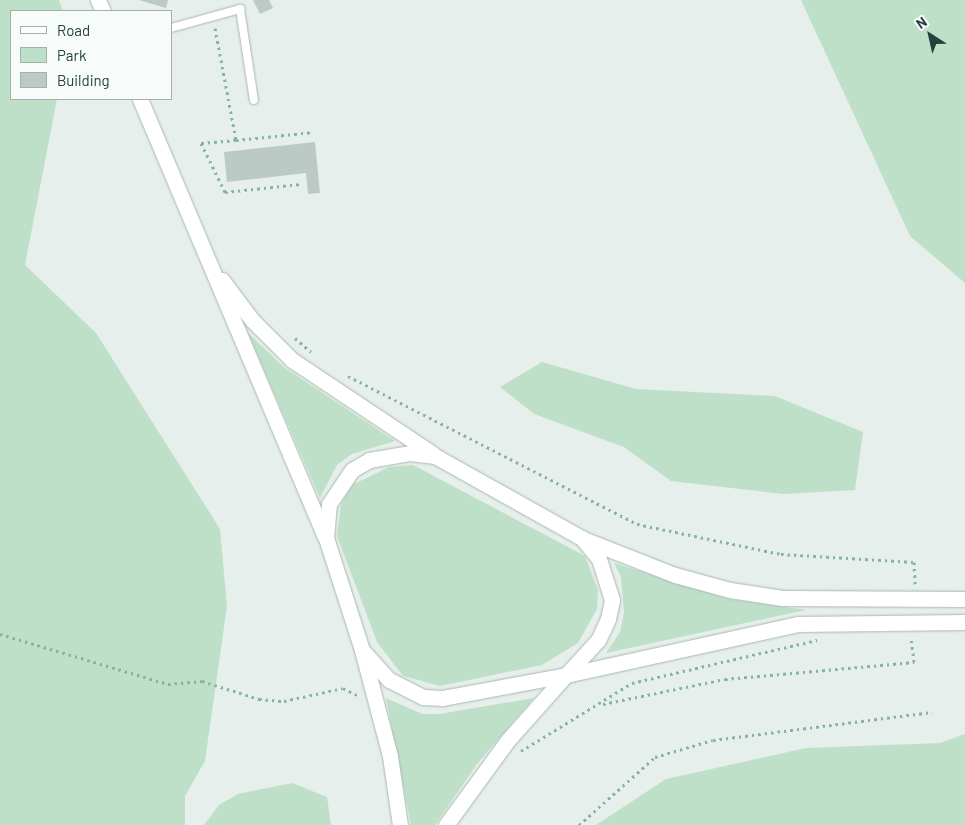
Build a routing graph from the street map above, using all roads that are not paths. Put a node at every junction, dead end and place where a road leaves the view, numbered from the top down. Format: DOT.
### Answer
graph roads {
  1 [pos="172,28"];
  2 [pos="140,100"];
  3 [pos="254,100"];
  4 [pos="212,267"];
  5 [pos="435,456"];
  6 [pos="326,538"];
  7 [pos="582,538"];
  8 [pos="965,599"];
  9 [pos="965,622"];
  10 [pos="362,650"];
  11 [pos="566,675"];
  12 [pos="400,825"];
  13 [pos="446,825"];
  1 -- 3 [label="lane"];
  2 -- 4 [label="street"];
  4 -- 5 [label="street"];
  4 -- 6 [label="street"];
  5 -- 6 [label="street"];
  5 -- 7 [label="street"];
  6 -- 10 [label="street"];
  7 -- 8 [label="street"];
  7 -- 11 [label="street"];
  9 -- 11 [label="street"];
  10 -- 11 [label="street"];
  10 -- 12 [label="street"];
  11 -- 13 [label="street"];
}
